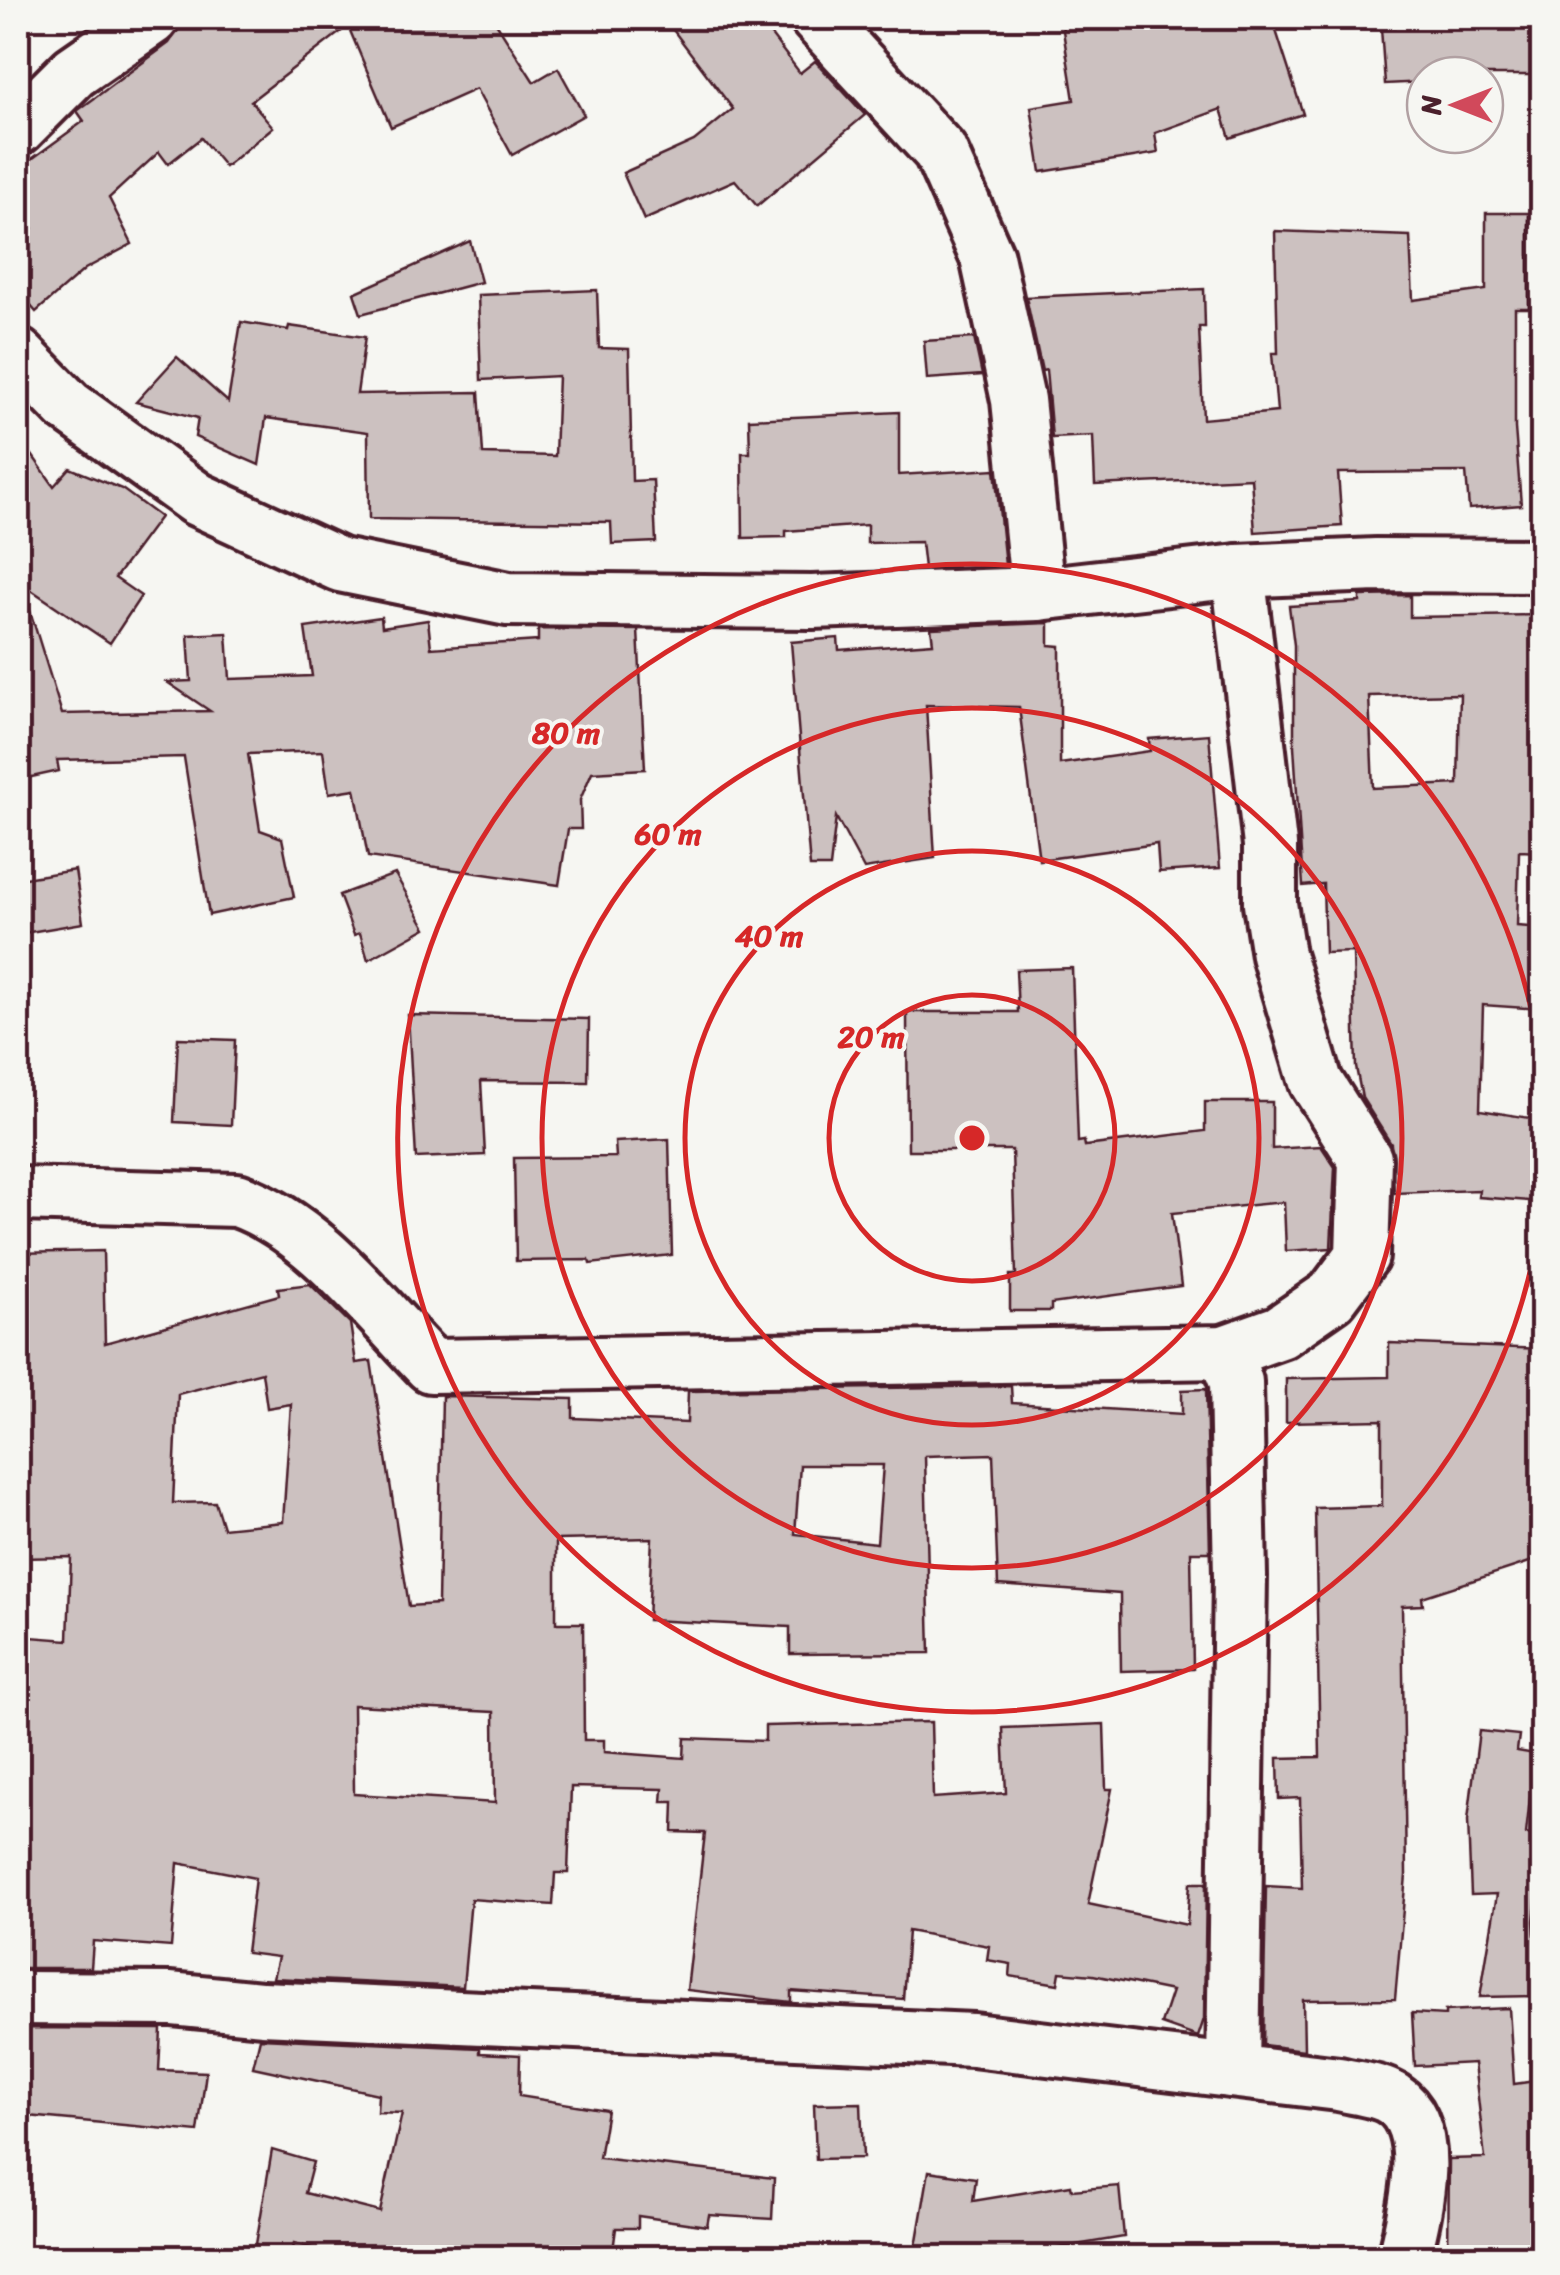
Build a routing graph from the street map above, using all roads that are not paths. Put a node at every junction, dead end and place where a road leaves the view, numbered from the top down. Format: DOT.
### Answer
graph roads {
  1 [pos="152,18"];
  2 [pos="817,18"];
  3 [pos="18,128"];
  4 [pos="18,355"];
  5 [pos="1542,566"];
  6 [pos="1238,571"];
  7 [pos="1038,594"];
  8 [pos="18,1194"];
  9 [pos="1224,1352"];
  10 [pos="18,1998"];
  11 [pos="1233,2071"];
  12 [pos="1404,2258"];
  1 -- 3 [label="street"];
  2 -- 7 [label="street"];
  4 -- 7 [label="street"];
  5 -- 6 [label="street"];
  6 -- 7 [label="street"];
  6 -- 9 [label="street"];
  8 -- 9 [label="street"];
  9 -- 11 [label="street"];
  10 -- 11 [label="street"];
  11 -- 12 [label="street"];
}
